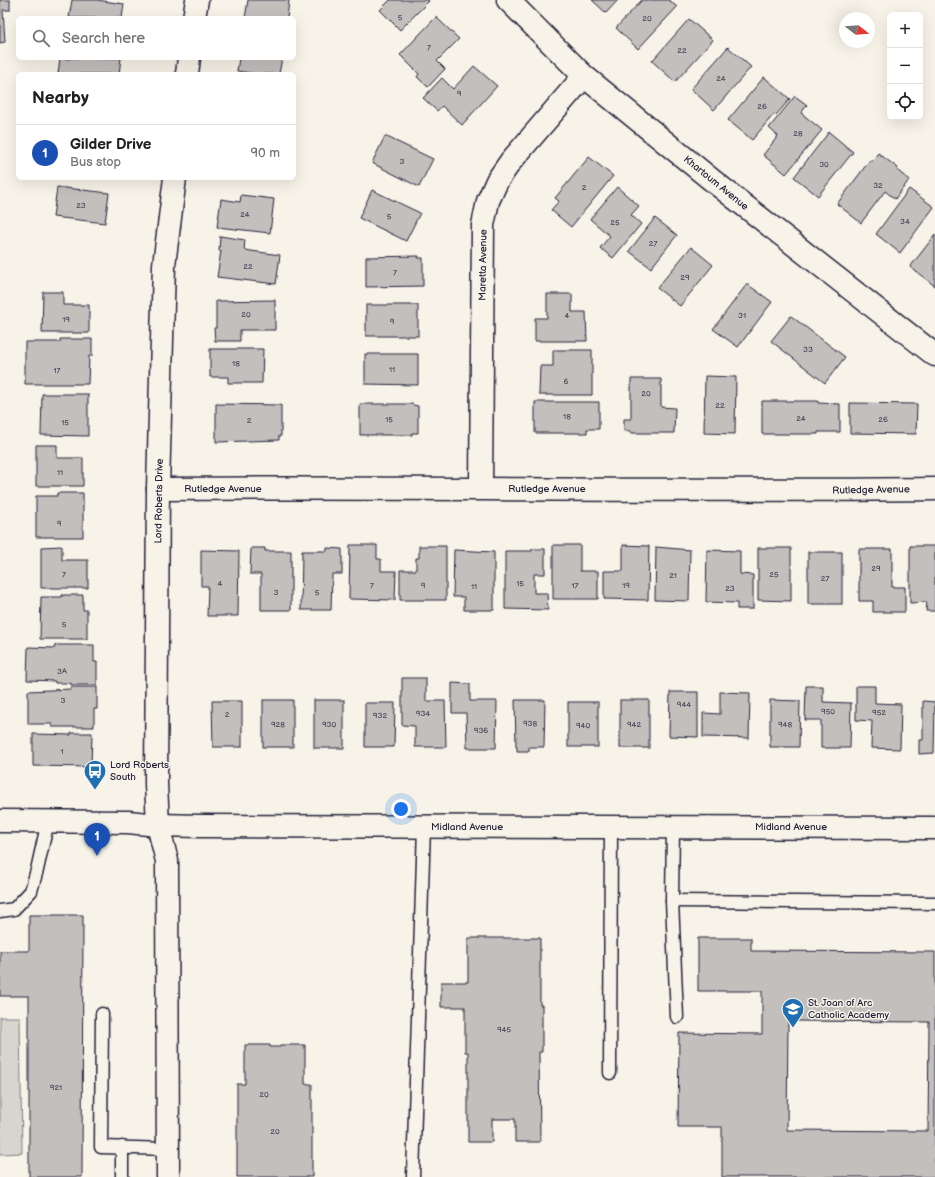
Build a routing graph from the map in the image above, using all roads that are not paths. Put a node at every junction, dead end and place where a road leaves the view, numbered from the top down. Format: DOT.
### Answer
graph roads {
  1 [pos="196,0"];
  2 [pos="508,0"];
  3 [pos="194,16"];
  4 [pos="189,60"];
  5 [pos="187,72"];
  6 [pos="584,76"];
  7 [pos="174,180"];
  8 [pos="935,355"];
  9 [pos="481,488"];
  10 [pos="158,489"];
  11 [pos="935,489"];
  12 [pos="0,821"];
  13 [pos="48,821"];
  14 [pos="158,825"];
  15 [pos="424,827"];
  16 [pos="612,827"];
  17 [pos="672,827"];
  18 [pos="935,828"];
  19 [pos="672,901"];
  20 [pos="935,903"];
  21 [pos="0,911"];
  22 [pos="102,1014"];
  23 [pos="677,1016"];
  24 [pos="610,1073"];
  25 [pos="122,1147"];
  26 [pos="168,1149"];
  27 [pos="122,1177"];
  28 [pos="168,1177"];
  29 [pos="414,1177"];
  1 -- 3 [label="street"];
  2 -- 6 [label="street, Khartoum Avenue"];
  4 -- 5 [label="street"];
  6 -- 8 [label="street, Khartoum Avenue"];
  6 -- 9 [label="street, Maretta Avenue"];
  7 -- 10 [label="street, Lord Roberts Drive"];
  9 -- 10 [label="street, Rutledge Avenue"];
  9 -- 11 [label="street, Rutledge Avenue"];
  10 -- 14 [label="street, Lord Roberts Drive"];
  12 -- 13 [label="street, Midland Avenue"];
  13 -- 14 [label="street, Midland Avenue"];
  13 -- 21 [label="lane"];
  14 -- 15 [label="street, Midland Avenue"];
  14 -- 26 [label="street, Lord Roberts Drive"];
  15 -- 16 [label="street, Midland Avenue"];
  15 -- 29 [label="lane"];
  16 -- 17 [label="street, Midland Avenue"];
  16 -- 24 [label="lane"];
  17 -- 18 [label="street, Midland Avenue"];
  17 -- 19 [label="lane"];
  19 -- 20 [label="lane"];
  19 -- 23 [label="lane"];
  22 -- 25 [label="lane"];
  25 -- 26 [label="lane"];
  25 -- 27 [label="lane"];
  26 -- 28 [label="street, Lord Roberts Drive"];
}
